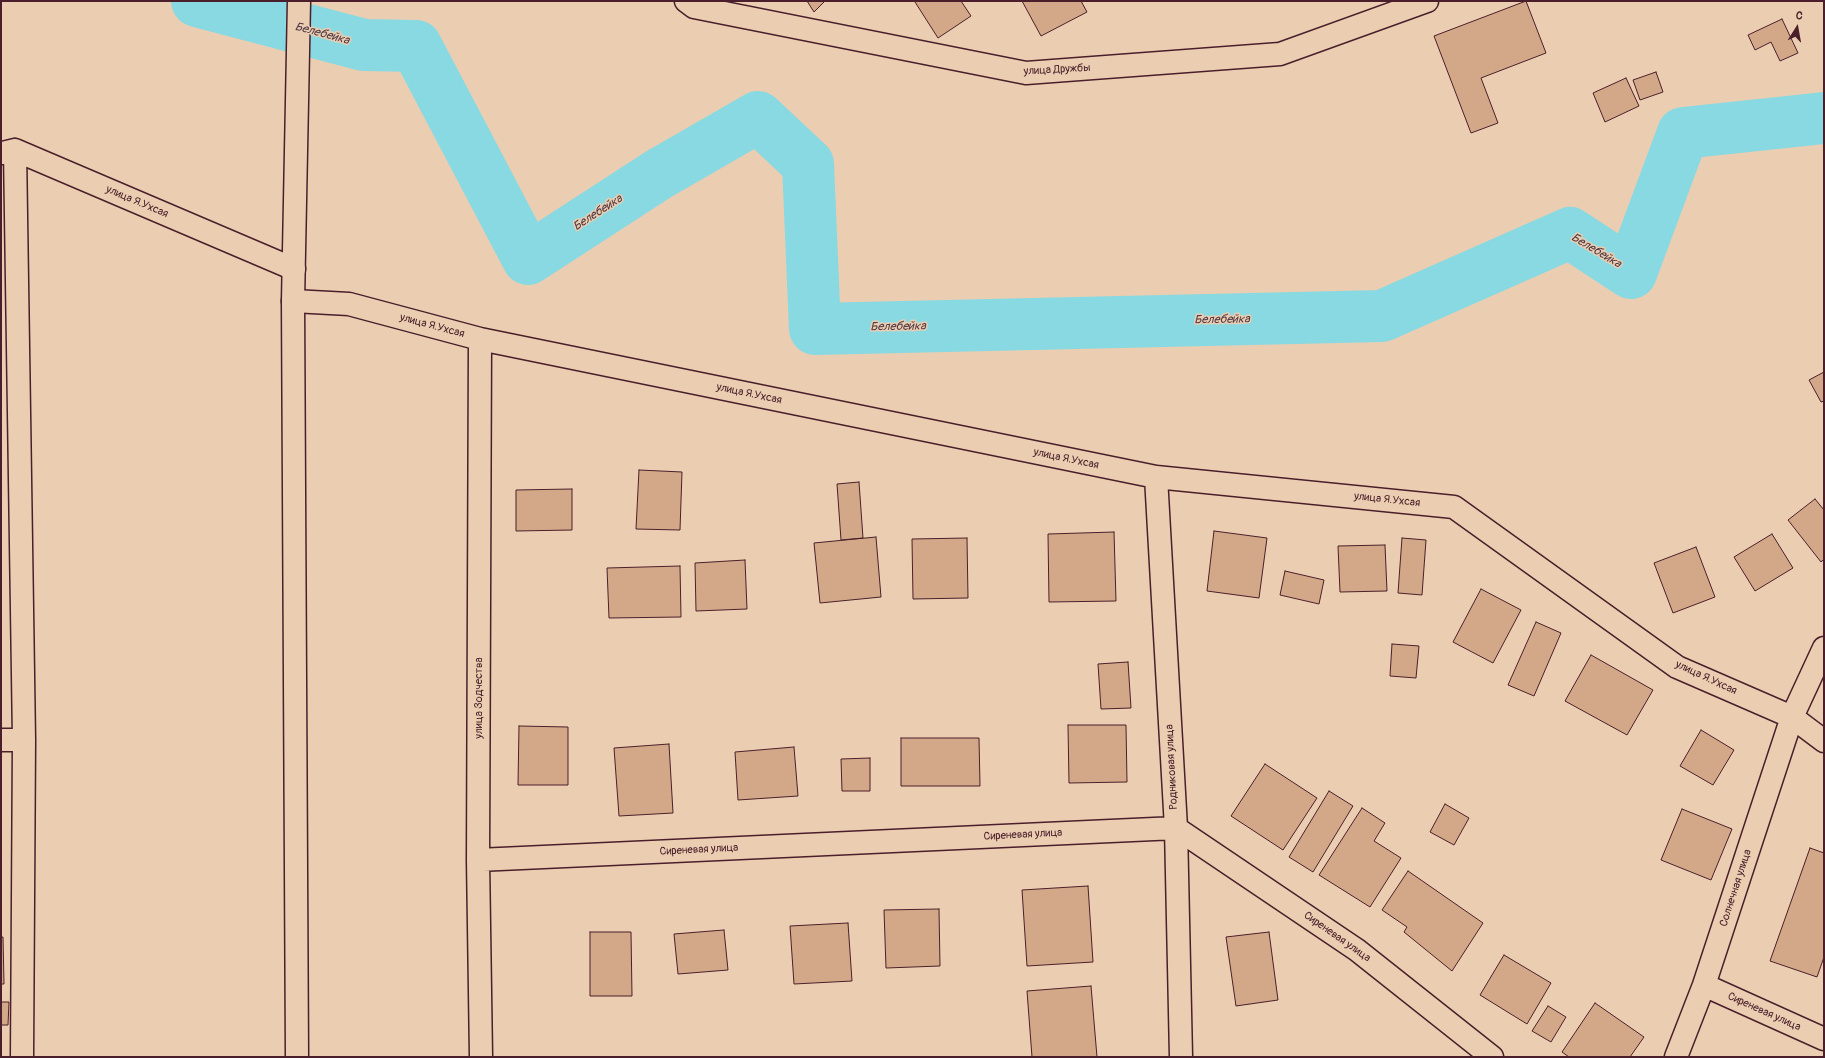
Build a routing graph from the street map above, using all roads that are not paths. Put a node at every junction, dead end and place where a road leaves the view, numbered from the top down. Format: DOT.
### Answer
graph roads {
  1 [pos="299,1"];
  2 [pos="686,1"];
  3 [pos="1427,1"];
  4 [pos="8,151"];
  5 [pos="294,269"];
  6 [pos="293,301"];
  7 [pos="480,339"];
  8 [pos="1156,477"];
  9 [pos="1824,648"];
  10 [pos="1792,717"];
  11 [pos="1,740"];
  12 [pos="24,740"];
  13 [pos="1824,741"];
  14 [pos="1176,828"];
  15 [pos="478,860"];
  16 [pos="1704,985"];
  17 [pos="1824,1039"];
  18 [pos="22,1057"];
  19 [pos="297,1057"];
  20 [pos="481,1057"];
  21 [pos="1181,1057"];
  22 [pos="1492,1057"];
  23 [pos="1676,1057"];
  1 -- 5 [label="street"];
  2 -- 3 [label="street, улица Дружбы"];
  4 -- 5 [label="street, улица Я.Ухсая"];
  4 -- 12 [label="street"];
  5 -- 6 [label="street"];
  6 -- 7 [label="street, улица Я.Ухсая"];
  6 -- 19 [label="street"];
  7 -- 8 [label="street, улица Я.Ухсая"];
  7 -- 15 [label="street, улица Зодчества"];
  8 -- 10 [label="street, улица Я.Ухсая"];
  8 -- 14 [label="street, Родниковая улица"];
  9 -- 10 [label="street, Солнечная улица"];
  10 -- 13 [label="street, улица Я.Ухсая"];
  10 -- 16 [label="street, Солнечная улица"];
  11 -- 12 [label="street"];
  12 -- 18 [label="street"];
  14 -- 15 [label="street, Сиреневая улица"];
  14 -- 21 [label="street, Родниковая улица"];
  14 -- 22 [label="street, Сиреневая улица"];
  15 -- 20 [label="street, улица Зодчества"];
  16 -- 17 [label="street, Сиреневая улица"];
  16 -- 23 [label="street, Солнечная улица"];
}
